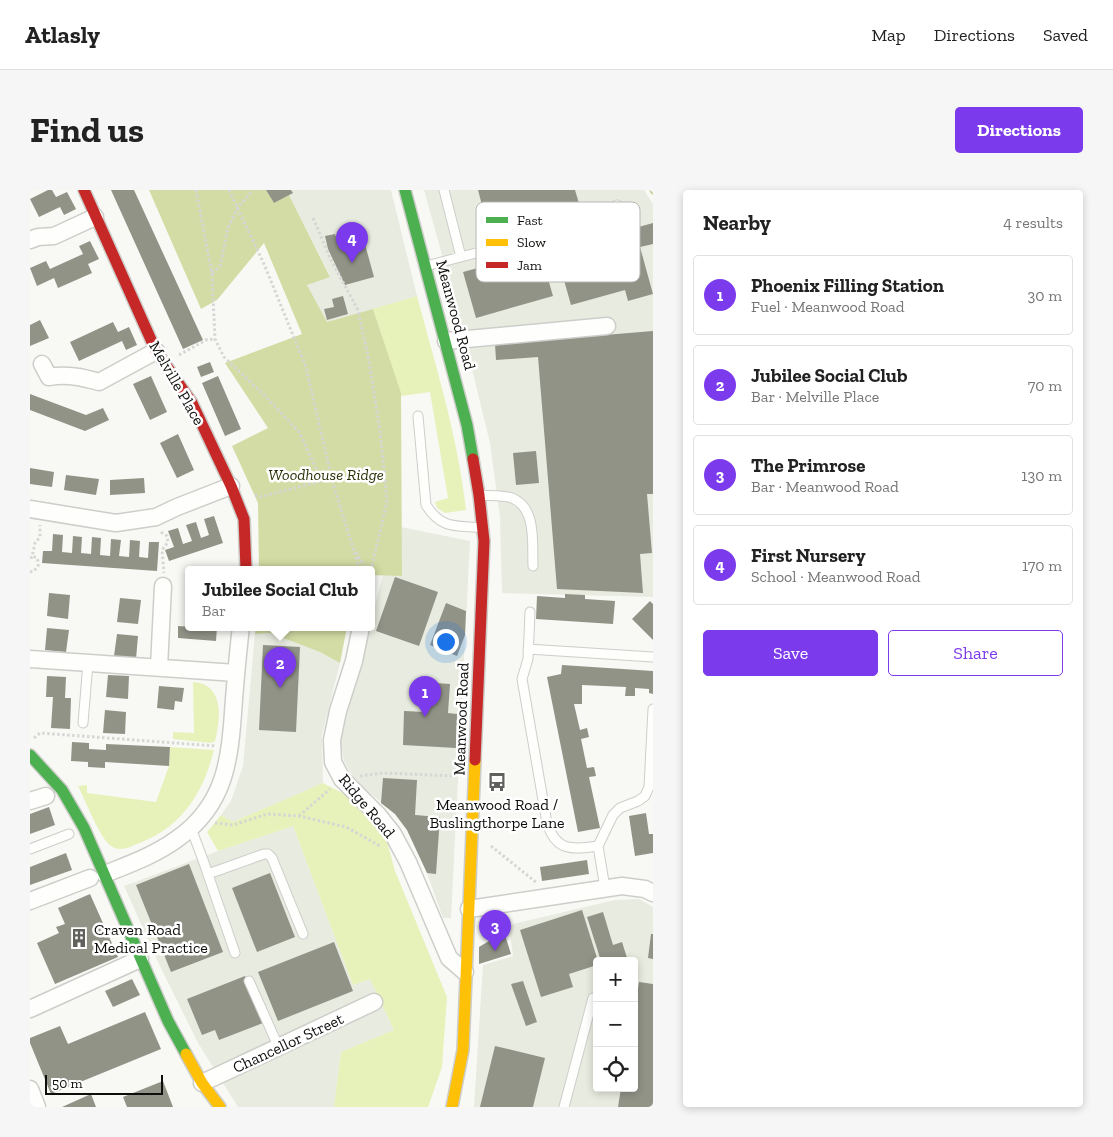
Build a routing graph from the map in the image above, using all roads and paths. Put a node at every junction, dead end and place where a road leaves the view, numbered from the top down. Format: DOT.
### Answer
graph roads {
  1 [pos="84,190"];
  2 [pos="196,190"];
  3 [pos="229,190"];
  4 [pos="250,190"];
  5 [pos="406,190"];
  6 [pos="444,190"];
  7 [pos="238,207"];
  8 [pos="95,218"];
  9 [pos="313,218"];
  10 [pos="30,240"];
  11 [pos="476,253"];
  12 [pos="461,257"];
  13 [pos="426,266"];
  14 [pos="212,274"];
  15 [pos="607,326"];
  16 [pos="215,339"];
  17 [pos="446,341"];
  18 [pos="160,357"];
  19 [pos="42,364"];
  20 [pos="418,416"];
  21 [pos="322,480"];
  22 [pos="332,480"];
  23 [pos="231,486"];
  24 [pos="480,495"];
  25 [pos="260,497"];
  26 [pos="35,510"];
  27 [pos="156,517"];
  28 [pos="483,528"];
  29 [pos="354,549"];
  30 [pos="31,557"];
  31 [pos="246,566"];
  32 [pos="360,566"];
  33 [pos="364,566"];
  34 [pos="372,566"];
  35 [pos="533,566"];
  36 [pos="30,572"];
  37 [pos="163,586"];
  38 [pos="530,612"];
  39 [pos="241,631"];
  40 [pos="360,631"];
  41 [pos="528,648"];
  42 [pos="653,657"];
  43 [pos="30,659"];
  44 [pos="88,663"];
  45 [pos="159,668"];
  46 [pos="236,673"];
  47 [pos="653,709"];
  48 [pos="83,723"];
  49 [pos="30,742"];
  50 [pos="231,747"];
  51 [pos="30,755"];
  52 [pos="474,777"];
  53 [pos="342,779"];
  54 [pos="299,816"];
  55 [pos="194,825"];
  56 [pos="70,834"];
  57 [pos="598,846"];
  58 [pos="383,848"];
  59 [pos="30,849"];
  60 [pos="208,874"];
  61 [pos="98,876"];
  62 [pos="604,888"];
  63 [pos="653,893"];
  64 [pos="30,901"];
  65 [pos="469,909"];
  66 [pos="303,934"];
  67 [pos="235,954"];
  68 [pos="140,958"];
  69 [pos="466,972"];
  70 [pos="249,982"];
  71 [pos="374,1002"];
  72 [pos="593,1002"];
  73 [pos="30,1009"];
  74 [pos="279,1048"];
  75 [pos="202,1083"];
  76 [pos="30,1089"];
  77 [pos="37,1107"];
  78 [pos="220,1107"];
  79 [pos="452,1107"];
  80 [pos="564,1107"];
  1 -- 8 [label="street, Melville Place"];
  2 -- 14 [label="path"];
  3 -- 7 [label="path"];
  4 -- 7 [label="path"];
  5 -- 13 [label="street, Meanwood Road"];
  6 -- 12 [label="lane"];
  7 -- 14 [label="path"];
  7 -- 22 [label="path"];
  8 -- 10 [label="street"];
  8 -- 18 [label="street, Melville Place"];
  9 -- 34 [label="path"];
  11 -- 12 [label="lane"];
  12 -- 13 [label="lane"];
  13 -- 17 [label="street, Meanwood Road"];
  14 -- 16 [label="path"];
  15 -- 17 [label="street"];
  16 -- 18 [label="path"];
  16 -- 21 [label="path"];
  17 -- 24 [label="street, Meanwood Road"];
  18 -- 19 [label="street"];
  18 -- 23 [label="street, Melville Place"];
  20 -- 28 [label="lane"];
  21 -- 22 [label="path"];
  21 -- 25 [label="path"];
  22 -- 29 [label="path"];
  23 -- 27 [label="street"];
  23 -- 31 [label="street, Melville Place"];
  24 -- 28 [label="street, Meanwood Road"];
  24 -- 35 [label="lane"];
  26 -- 27 [label="street"];
  26 -- 30 [label="path"];
  27 -- 37 [label="path"];
  28 -- 52 [label="street, Meanwood Road"];
  29 -- 32 [label="path"];
  29 -- 33 [label="path"];
  30 -- 36 [label="path"];
  37 -- 45 [label="street"];
  38 -- 41 [label="lane"];
  39 -- 46 [label="street"];
  40 -- 53 [label="street, Ridge Road"];
  41 -- 42 [label="lane"];
  41 -- 57 [label="lane"];
  43 -- 44 [label="street"];
  44 -- 45 [label="street"];
  44 -- 48 [label="lane"];
  45 -- 46 [label="street"];
  46 -- 50 [label="street"];
  47 -- 57 [label="lane"];
  49 -- 50 [label="path"];
  50 -- 55 [label="street"];
  51 -- 61 [label="street"];
  52 -- 53 [label="path"];
  52 -- 65 [label="street, Meanwood Road"];
  53 -- 54 [label="path"];
  53 -- 69 [label="street, Ridge Road"];
  54 -- 55 [label="path"];
  54 -- 58 [label="path"];
  55 -- 60 [label="lane"];
  55 -- 61 [label="street"];
  56 -- 59 [label="lane"];
  57 -- 62 [label="lane"];
  60 -- 66 [label="lane"];
  60 -- 67 [label="lane"];
  61 -- 64 [label="street"];
  61 -- 68 [label="street"];
  62 -- 63 [label="street"];
  62 -- 65 [label="street"];
  65 -- 69 [label="street, Meanwood Road"];
  68 -- 73 [label="street"];
  68 -- 75 [label="street"];
  69 -- 79 [label="street, Meanwood Road"];
  70 -- 74 [label="lane"];
  71 -- 74 [label="street, Chancellor Street"];
  72 -- 80 [label="lane"];
  74 -- 75 [label="street, Chancellor Street"];
  75 -- 78 [label="street"];
  76 -- 77 [label="street"];
}
